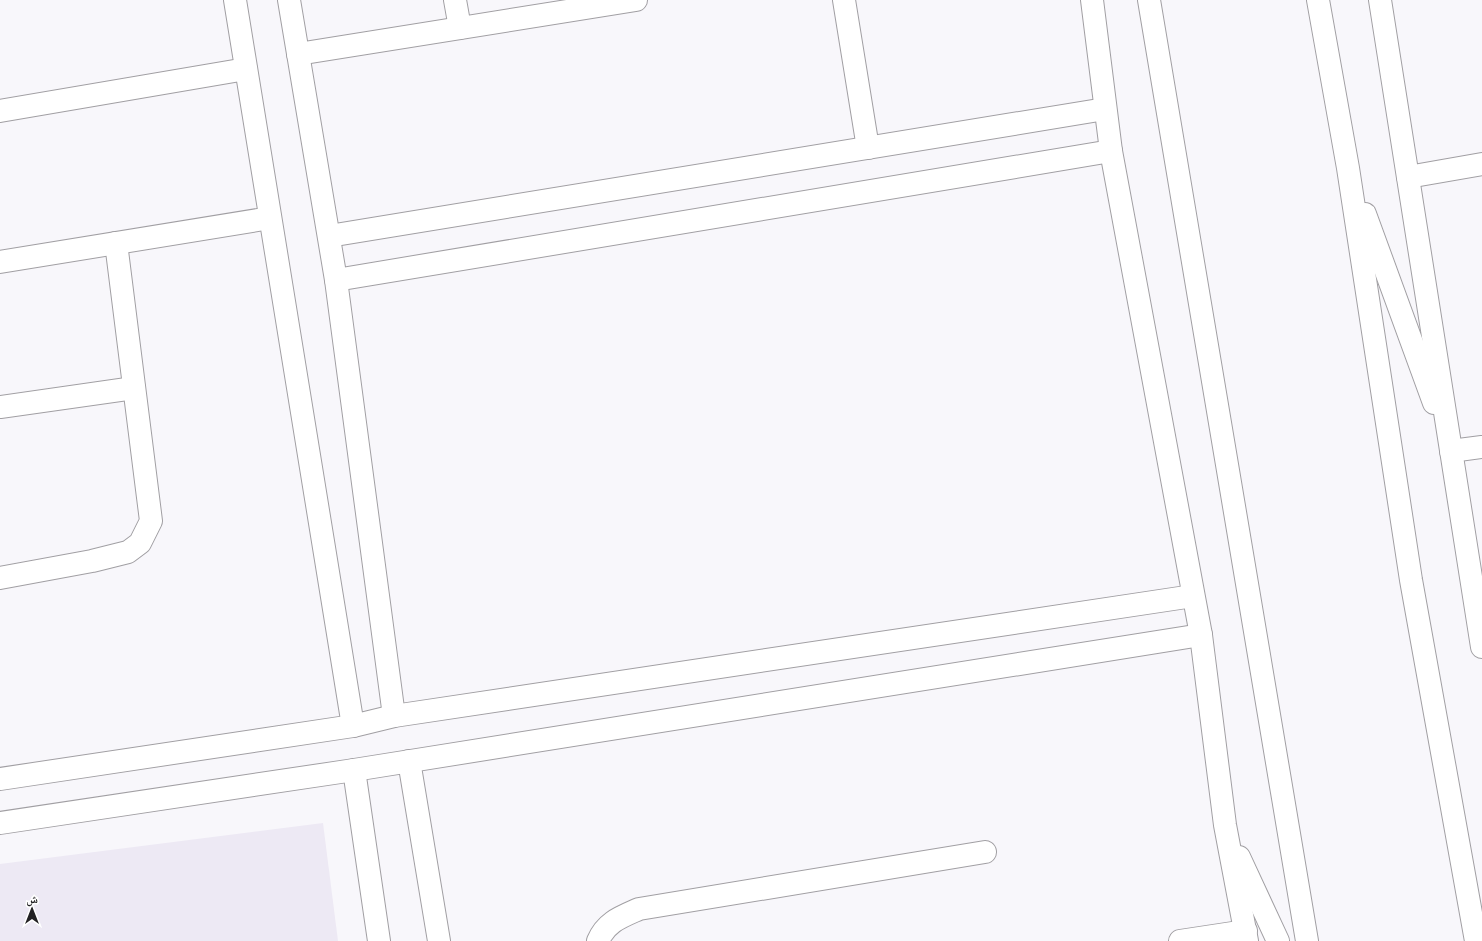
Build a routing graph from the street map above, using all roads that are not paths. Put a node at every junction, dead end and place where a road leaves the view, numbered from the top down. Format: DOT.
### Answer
graph roads {
  1 [pos="235,0"];
  2 [pos="289,0"];
  3 [pos="455,0"];
  4 [pos="636,0"];
  5 [pos="844,0"];
  6 [pos="1092,0"];
  7 [pos="1149,0"];
  8 [pos="1318,0"];
  9 [pos="1380,0"];
  10 [pos="460,28"];
  11 [pos="298,54"];
  12 [pos="246,69"];
  13 [pos="1105,109"];
  14 [pos="0,111"];
  15 [pos="868,148"];
  16 [pos="1111,151"];
  17 [pos="1482,164"];
  18 [pos="1348,168"];
  19 [pos="1408,177"];
  20 [pos="270,218"];
  21 [pos="329,236"];
  22 [pos="116,243"];
  23 [pos="0,262"];
  24 [pos="336,280"];
  25 [pos="134,388"];
  26 [pos="0,407"];
  27 [pos="1482,447"];
  28 [pos="1451,451"];
  29 [pos="0,578"];
  30 [pos="1193,596"];
  31 [pos="1201,635"];
  32 [pos="1482,647"];
  33 [pos="394,716"];
  34 [pos="353,726"];
  35 [pos="408,761"];
  36 [pos="354,770"];
  37 [pos="0,779"];
  38 [pos="0,823"];
  39 [pos="1225,825"];
  40 [pos="985,852"];
  41 [pos="1246,936"];
  42 [pos="379,941"];
  43 [pos="439,941"];
  44 [pos="598,941"];
  45 [pos="1180,941"];
  46 [pos="1278,941"];
  47 [pos="1307,941"];
  48 [pos="1476,941"];
  1 -- 12 [label="street"];
  2 -- 11 [label="street"];
  3 -- 10 [label="street"];
  4 -- 10 [label="street"];
  5 -- 15 [label="street"];
  6 -- 13 [label="street"];
  7 -- 47 [label="street"];
  8 -- 18 [label="street"];
  9 -- 19 [label="street"];
  10 -- 11 [label="street"];
  11 -- 21 [label="street"];
  12 -- 14 [label="street"];
  12 -- 20 [label="street"];
  13 -- 15 [label="street"];
  13 -- 16 [label="street"];
  15 -- 21 [label="street"];
  16 -- 24 [label="street"];
  16 -- 30 [label="street"];
  17 -- 19 [label="street"];
  18 -- 28 [label="street"];
  18 -- 48 [label="street"];
  19 -- 28 [label="street"];
  20 -- 22 [label="street"];
  20 -- 34 [label="street"];
  21 -- 24 [label="street"];
  22 -- 23 [label="street"];
  22 -- 25 [label="street"];
  24 -- 33 [label="street"];
  25 -- 26 [label="street"];
  25 -- 29 [label="street"];
  27 -- 28 [label="street"];
  28 -- 32 [label="street"];
  30 -- 31 [label="street"];
  30 -- 33 [label="street"];
  31 -- 35 [label="street"];
  31 -- 39 [label="street"];
  33 -- 34 [label="street"];
  34 -- 37 [label="street"];
  35 -- 36 [label="street"];
  35 -- 43 [label="street"];
  36 -- 38 [label="street"];
  36 -- 42 [label="street"];
  39 -- 41 [label="street"];
  39 -- 46 [label="street"];
  40 -- 44 [label="street"];
  41 -- 45 [label="street"];
}
